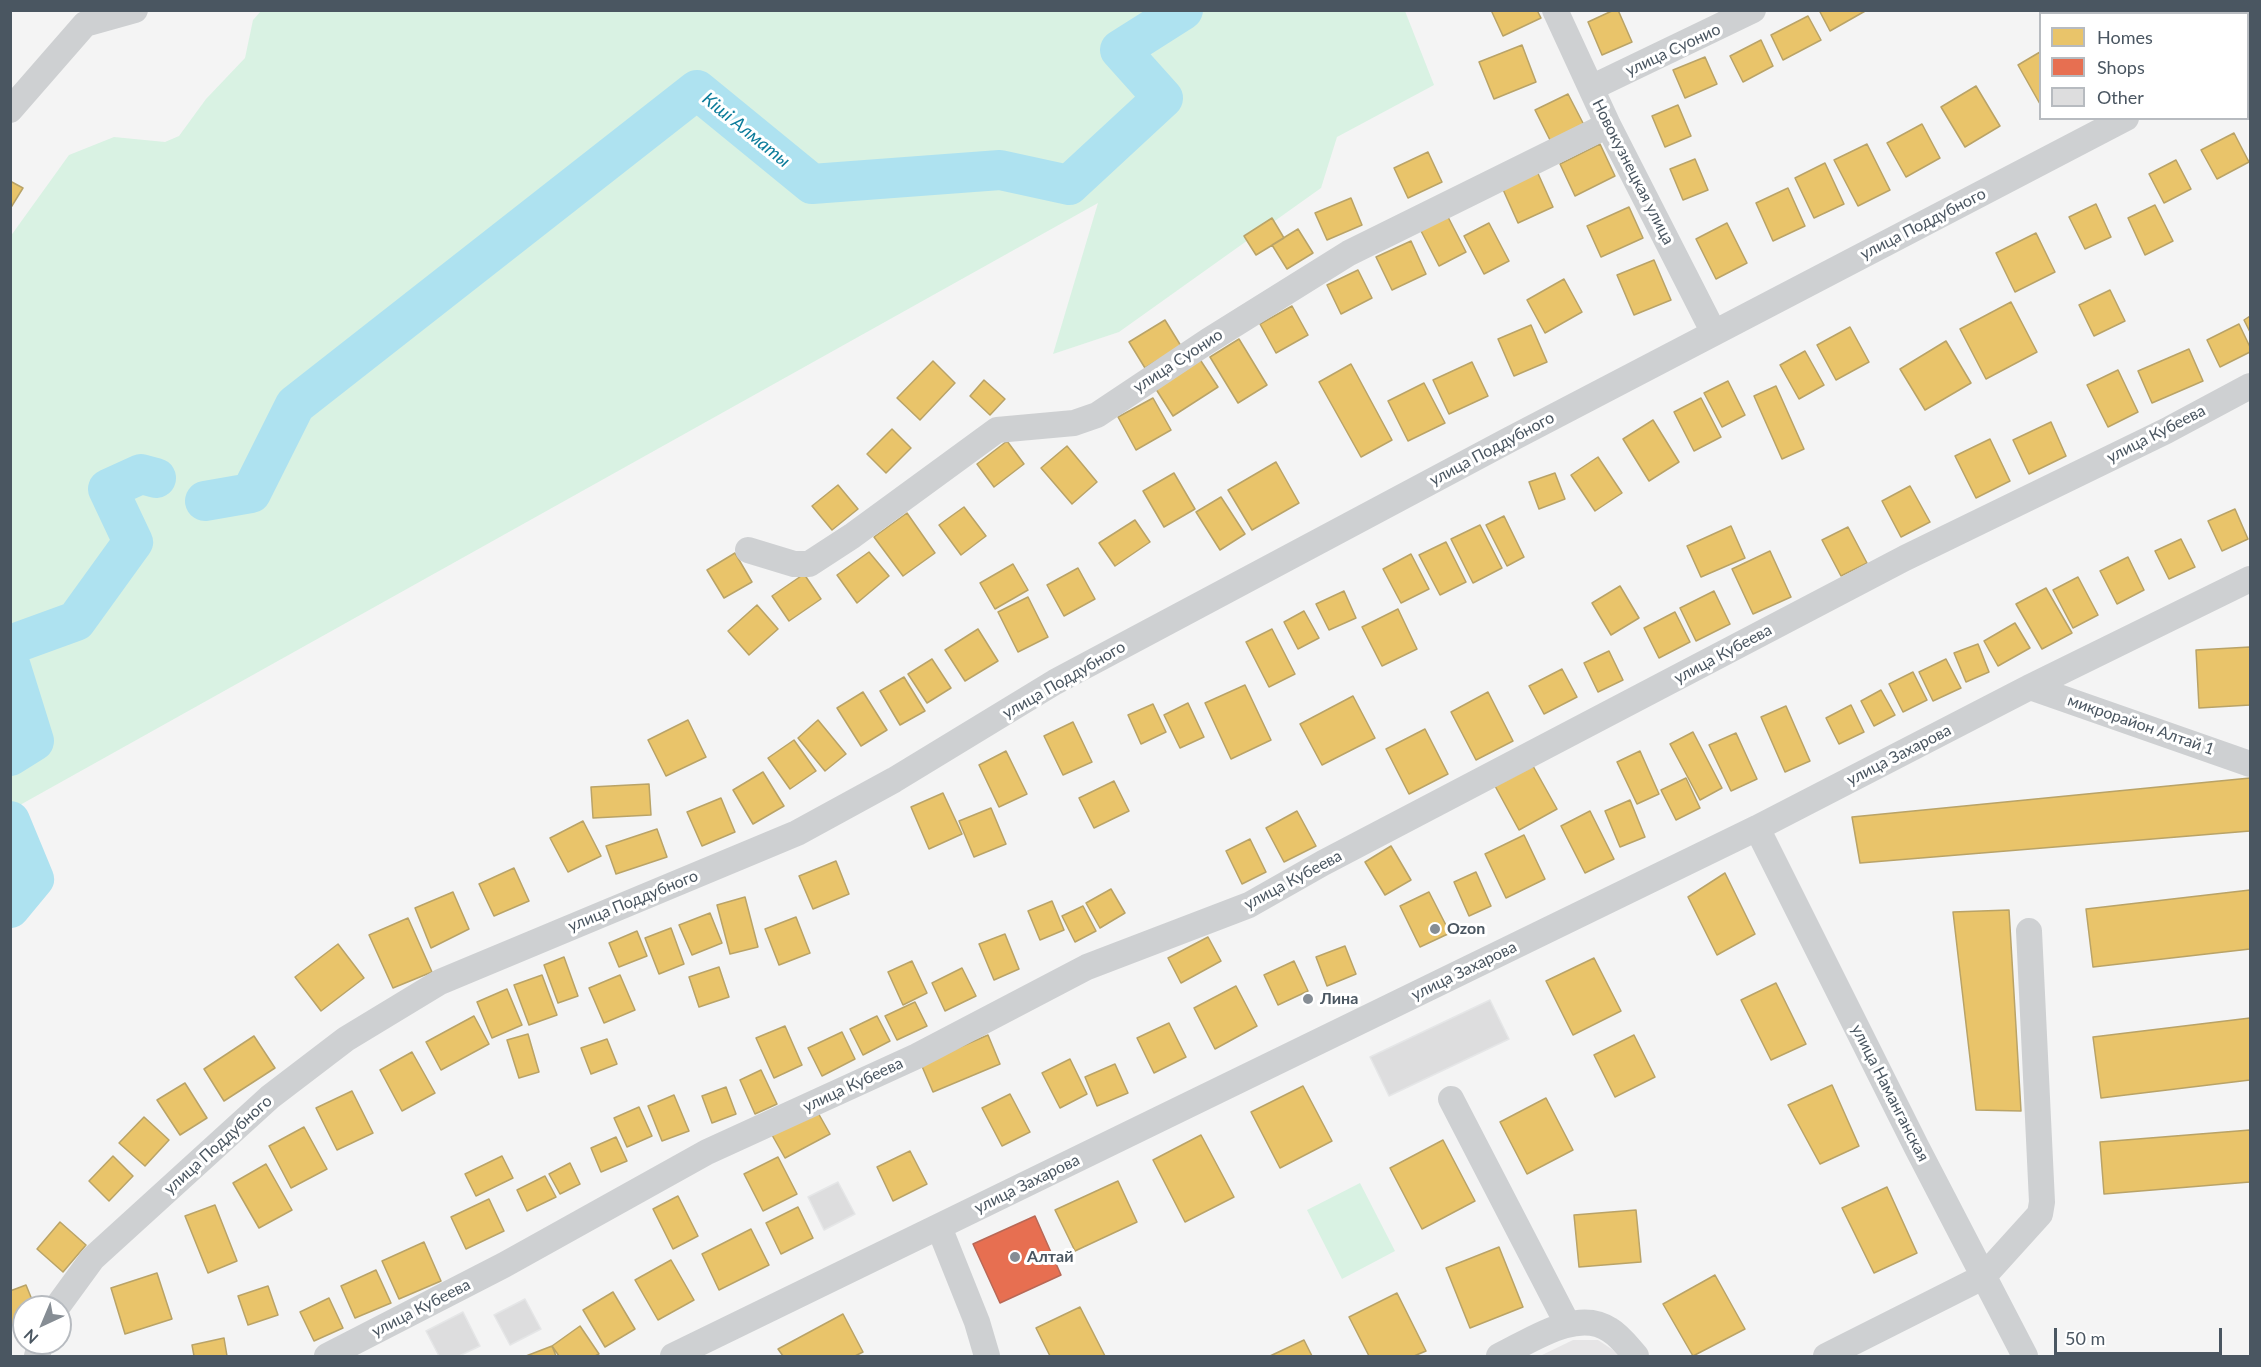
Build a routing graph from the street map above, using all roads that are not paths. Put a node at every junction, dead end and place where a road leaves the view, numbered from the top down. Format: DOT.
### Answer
graph roads {
  1 [pos="135,10"];
  2 [pos="1555,10"];
  3 [pos="1754,10"];
  4 [pos="1591,88"];
  5 [pos="10,110"];
  6 [pos="2122,120"];
  7 [pos="1608,125"];
  8 [pos="1714,333"];
  9 [pos="2250,386"];
  10 [pos="748,550"];
  11 [pos="2250,579"];
  12 [pos="2030,687"];
  13 [pos="2250,764"];
  14 [pos="1757,828"];
  15 [pos="2029,931"];
  16 [pos="1450,1099"];
  17 [pos="939,1227"];
  18 [pos="1983,1277"];
  19 [pos="66,1295"];
  20 [pos="1567,1323"];
  21 [pos="327,1356"];
  22 [pos="674,1356"];
  23 [pos="987,1356"];
  24 [pos="1499,1356"];
  25 [pos="1636,1356"];
  26 [pos="1826,1356"];
  27 [pos="2025,1356"];
  1 -- 5 [label="street"];
  2 -- 4 [label="street, Новокузнецкая улица"];
  3 -- 4 [label="street, улица Суонио"];
  4 -- 7 [label="street, Новокузнецкая улица"];
  6 -- 8 [label="street, улица Поддубного"];
  7 -- 8 [label="street, Новокузнецкая улица"];
  7 -- 10 [label="street, улица Суонио"];
  8 -- 19 [label="street, улица Поддубного"];
  9 -- 21 [label="street, улица Кубеева"];
  11 -- 12 [label="street, улица Захарова"];
  12 -- 13 [label="street, микрорайон Алтай 1"];
  12 -- 14 [label="street, улица Захарова"];
  14 -- 17 [label="street, улица Захарова"];
  14 -- 18 [label="street, улица Наманганская"];
  15 -- 18 [label="street"];
  16 -- 20 [label="street"];
  17 -- 22 [label="street, улица Захарова"];
  17 -- 23 [label="street"];
  18 -- 26 [label="street"];
  18 -- 27 [label="street, улица Наманганская"];
  20 -- 24 [label="street"];
  20 -- 25 [label="street"];
}
